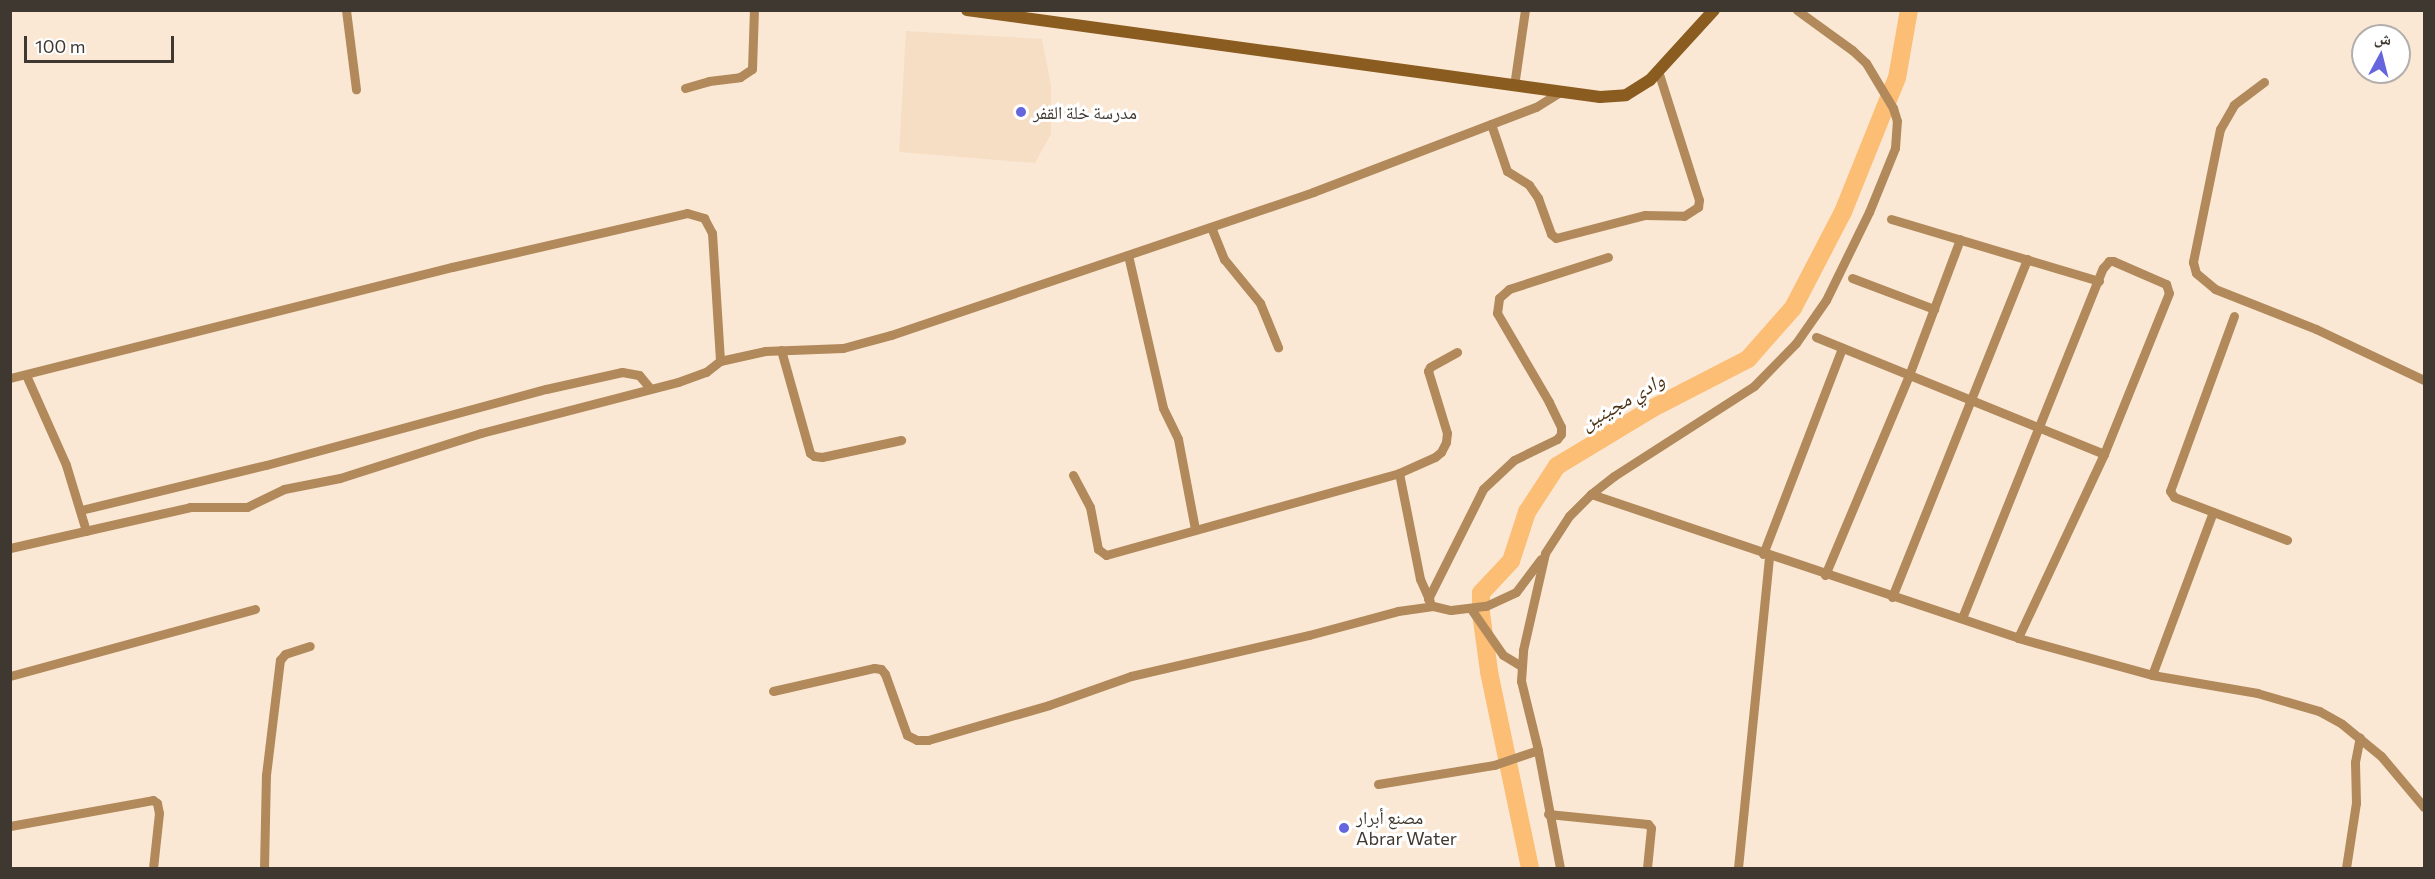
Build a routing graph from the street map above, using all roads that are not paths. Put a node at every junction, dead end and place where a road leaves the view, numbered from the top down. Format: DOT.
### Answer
graph roads {
  1 [pos="346,10"];
  2 [pos="754,10"];
  3 [pos="967,10"];
  4 [pos="1526,10"];
  5 [pos="1714,10"];
  6 [pos="1797,10"];
  7 [pos="989,12"];
  8 [pos="1658,71"];
  9 [pos="2264,82"];
  10 [pos="1514,86"];
  11 [pos="685,88"];
  12 [pos="356,89"];
  13 [pos="1560,92"];
  14 [pos="1491,124"];
  15 [pos="1891,219"];
  16 [pos="1211,227"];
  17 [pos="1960,239"];
  18 [pos="1128,255"];
  19 [pos="1608,257"];
  20 [pos="2027,260"];
  21 [pos="1852,278"];
  22 [pos="2098,281"];
  23 [pos="1934,309"];
  24 [pos="2234,316"];
  25 [pos="1816,337"];
  26 [pos="1278,347"];
  27 [pos="1842,348"];
  28 [pos="781,350"];
  29 [pos="1457,352"];
  30 [pos="720,361"];
  31 [pos="26,375"];
  32 [pos="1910,375"];
  33 [pos="10,378"];
  34 [pos="2424,380"];
  35 [pos="650,388"];
  36 [pos="1971,400"];
  37 [pos="2037,427"];
  38 [pos="901,440"];
  39 [pos="2104,454"];
  40 [pos="1399,473"];
  41 [pos="1073,475"];
  42 [pos="1591,494"];
  43 [pos="81,510"];
  44 [pos="2213,512"];
  45 [pos="1195,529"];
  46 [pos="86,531"];
  47 [pos="2287,540"];
  48 [pos="10,548"];
  49 [pos="1545,553"];
  50 [pos="1766,555"];
  51 [pos="1825,575"];
  52 [pos="1892,597"];
  53 [pos="1431,602"];
  54 [pos="255,609"];
  55 [pos="1471,609"];
  56 [pos="1962,618"];
  57 [pos="2018,638"];
  58 [pos="310,646"];
  59 [pos="1521,666"];
  60 [pos="2152,675"];
  61 [pos="10,676"];
  62 [pos="772,691"];
  63 [pos="2360,737"];
  64 [pos="1538,750"];
  65 [pos="1378,784"];
  66 [pos="2424,807"];
  67 [pos="1548,814"];
  68 [pos="10,826"];
  69 [pos="153,868"];
  70 [pos="264,868"];
  71 [pos="1560,868"];
  72 [pos="1647,868"];
  73 [pos="1738,868"];
  74 [pos="2346,868"];
  1 -- 12 [label="street"];
  2 -- 11 [label="street"];
  3 -- 7 [label="street"];
  4 -- 10 [label="street"];
  5 -- 8 [label="street"];
  6 -- 42 [label="street"];
  7 -- 10 [label="street"];
  8 -- 13 [label="street"];
  8 -- 14 [label="street"];
  9 -- 34 [label="street"];
  10 -- 13 [label="street"];
  13 -- 14 [label="street"];
  14 -- 16 [label="street"];
  15 -- 17 [label="street"];
  16 -- 18 [label="street"];
  16 -- 26 [label="street"];
  17 -- 20 [label="street"];
  17 -- 23 [label="street"];
  18 -- 28 [label="street"];
  18 -- 45 [label="street"];
  19 -- 53 [label="street"];
  20 -- 22 [label="street"];
  20 -- 36 [label="street"];
  21 -- 23 [label="street"];
  22 -- 37 [label="street"];
  22 -- 39 [label="street"];
  23 -- 32 [label="street"];
  24 -- 44 [label="street"];
  25 -- 27 [label="street"];
  27 -- 32 [label="street"];
  27 -- 50 [label="street"];
  28 -- 30 [label="street"];
  28 -- 38 [label="street"];
  29 -- 40 [label="street"];
  30 -- 31 [label="street"];
  30 -- 35 [label="street"];
  31 -- 33 [label="street"];
  31 -- 43 [label="street"];
  32 -- 36 [label="street"];
  32 -- 51 [label="street"];
  35 -- 43 [label="street"];
  35 -- 46 [label="street"];
  36 -- 37 [label="street"];
  36 -- 52 [label="street"];
  37 -- 39 [label="street"];
  37 -- 56 [label="street"];
  39 -- 57 [label="street"];
  40 -- 45 [label="street"];
  40 -- 53 [label="street"];
  41 -- 45 [label="street"];
  42 -- 49 [label="street"];
  42 -- 50 [label="street"];
  43 -- 46 [label="street"];
  44 -- 47 [label="street"];
  44 -- 60 [label="street"];
  46 -- 48 [label="street"];
  49 -- 55 [label="street"];
  49 -- 59 [label="street"];
  50 -- 51 [label="street"];
  50 -- 73 [label="street"];
  51 -- 52 [label="street"];
  52 -- 56 [label="street"];
  53 -- 55 [label="street"];
  53 -- 62 [label="street"];
  54 -- 61 [label="street"];
  55 -- 59 [label="street"];
  56 -- 57 [label="street"];
  57 -- 60 [label="street"];
  58 -- 70 [label="street"];
  59 -- 64 [label="street"];
  60 -- 63 [label="street"];
  63 -- 66 [label="street"];
  63 -- 74 [label="street"];
  64 -- 65 [label="street"];
  64 -- 67 [label="street"];
  67 -- 71 [label="street"];
  67 -- 72 [label="street"];
  68 -- 69 [label="street"];
}
